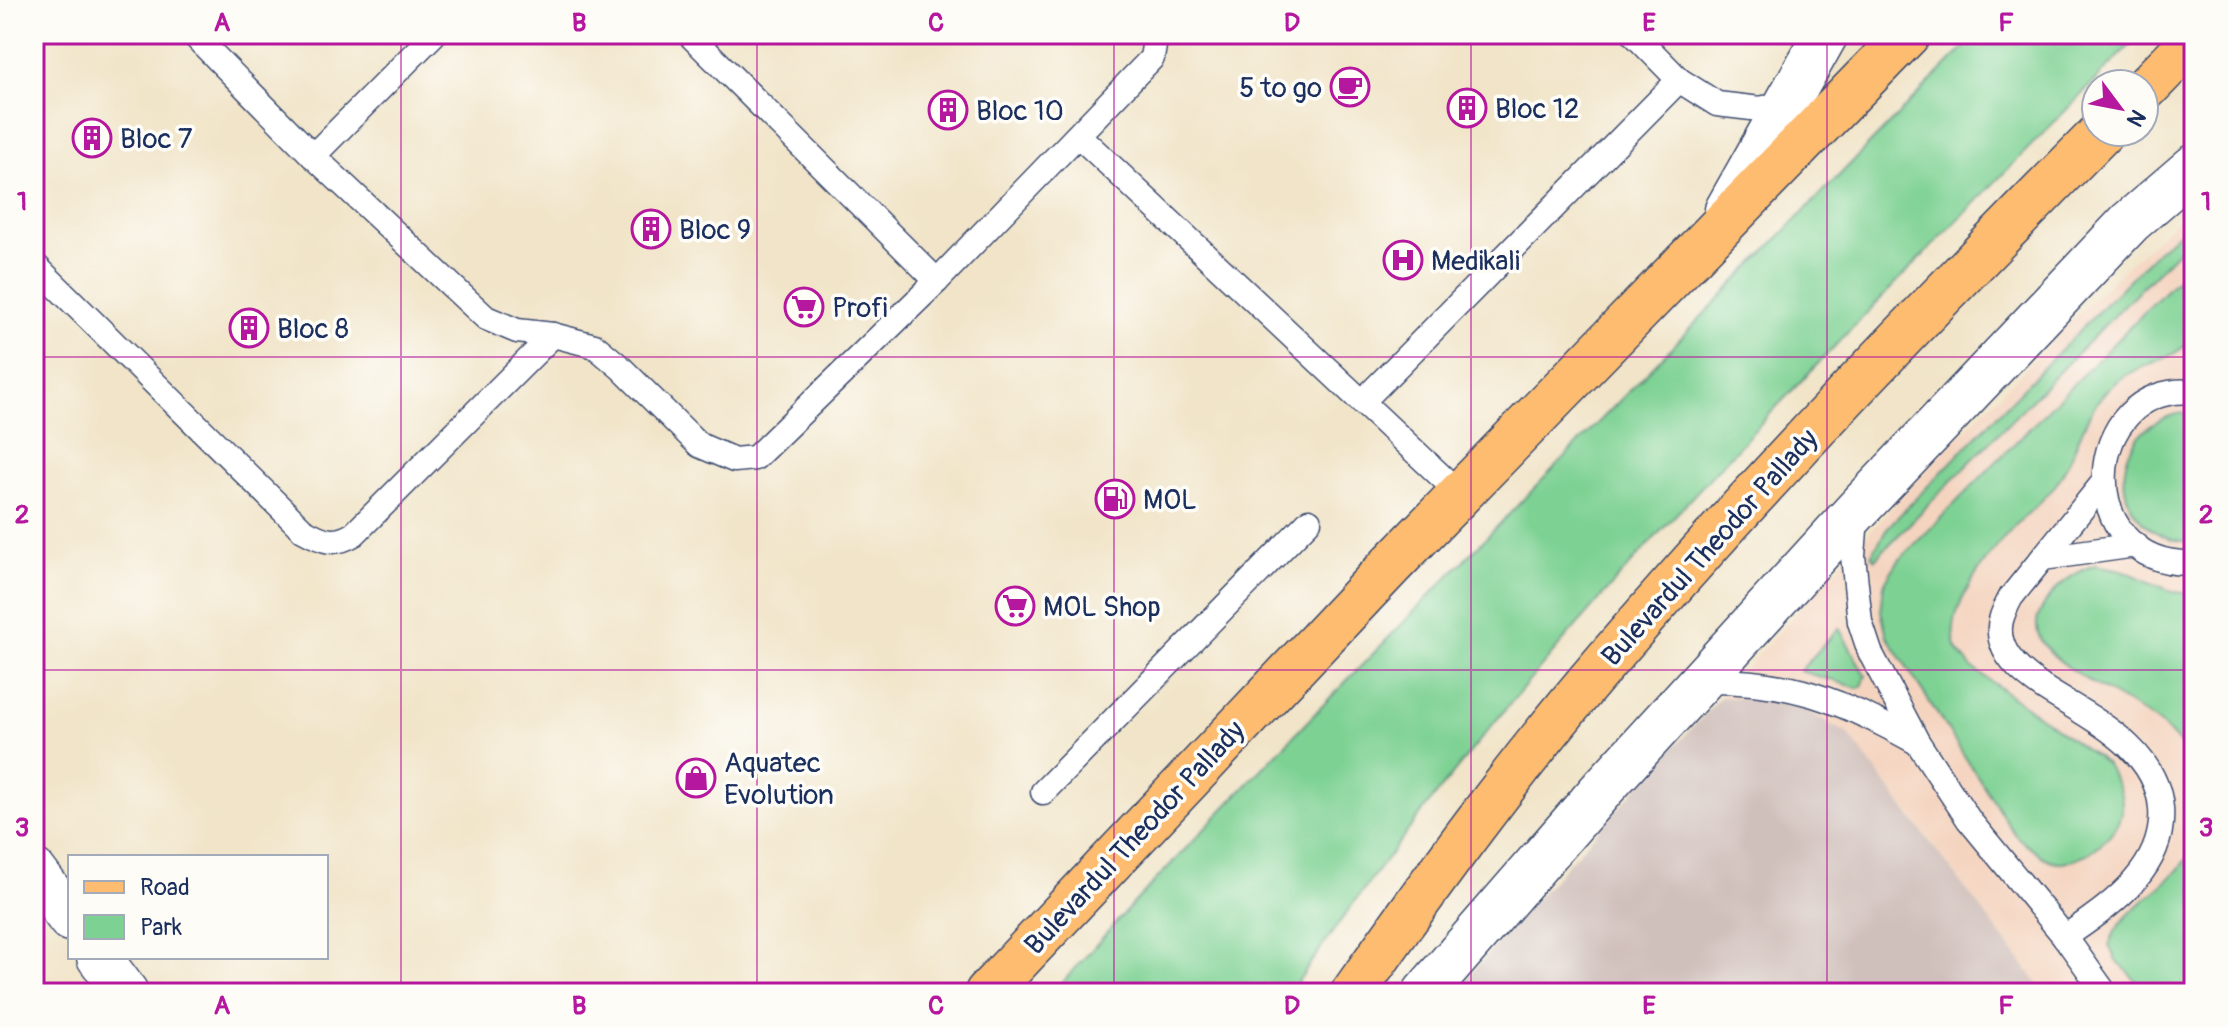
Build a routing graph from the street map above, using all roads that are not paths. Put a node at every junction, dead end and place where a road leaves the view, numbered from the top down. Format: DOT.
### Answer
graph roads {
  1 [pos="193,34"];
  2 [pos="434,34"];
  3 [pos="689,34"];
  4 [pos="1152,34"];
  5 [pos="1634,34"];
  6 [pos="1826,34"];
  7 [pos="1908,34"];
  8 [pos="2194,39"];
  9 [pos="2160,74"];
  10 [pos="1679,80"];
  11 [pos="1787,103"];
  12 [pos="1079,136"];
  13 [pos="2087,148"];
  14 [pos="313,156"];
  15 [pos="2194,167"];
  16 [pos="1714,233"];
  17 [pos="34,264"];
  18 [pos="937,281"];
  19 [pos="553,335"];
  20 [pos="2190,388"];
  21 [pos="1363,401"];
  22 [pos="2103,483"];
  23 [pos="1460,494"];
  24 [pos="1856,511"];
  25 [pos="1309,521"];
  26 [pos="2136,545"];
  27 [pos="2043,558"];
  28 [pos="2194,563"];
  29 [pos="1700,681"];
  30 [pos="1918,743"];
  31 [pos="1043,792"];
  32 [pos="34,871"];
  33 [pos="68,916"];
  34 [pos="2065,937"];
  35 [pos="100,959"];
  36 [pos="126,993"];
  37 [pos="987,993"];
  38 [pos="1353,993"];
  39 [pos="1425,993"];
  40 [pos="2105,993"];
  1 -- 14 [label="lane"];
  2 -- 14 [label="lane"];
  3 -- 18 [label="lane"];
  4 -- 12 [label="lane"];
  5 -- 10 [label="lane"];
  6 -- 11 [label="street, Bulevardul Theodor Pallady"];
  7 -- 16 [label="main road, Bulevardul Theodor Pallady"];
  8 -- 9 [label="main road"];
  10 -- 11 [label="lane"];
  10 -- 21 [label="lane"];
  11 -- 16 [label="street, Bulevardul Theodor Pallady"];
  12 -- 18 [label="lane"];
  12 -- 21 [label="lane"];
  13 -- 38 [label="main road, Bulevardul Theodor Pallady"];
  14 -- 19 [label="lane"];
  15 -- 24 [label="street"];
  16 -- 23 [label="main road, Bulevardul Theodor Pallady"];
  17 -- 19 [label="lane"];
  18 -- 19 [label="lane"];
  20 -- 22 [label="lane"];
  21 -- 23 [label="lane"];
  22 -- 26 [label="lane"];
  22 -- 27 [label="lane"];
  23 -- 37 [label="main road, Bulevardul Theodor Pallady"];
  24 -- 29 [label="street"];
  24 -- 30 [label="lane"];
  25 -- 31 [label="lane"];
  26 -- 27 [label="lane"];
  26 -- 28 [label="lane"];
  27 -- 34 [label="lane"];
  29 -- 30 [label="lane"];
  29 -- 39 [label="street"];
  30 -- 34 [label="lane"];
  32 -- 33 [label="street"];
  34 -- 40 [label="lane"];
  35 -- 36 [label="street"];
}
